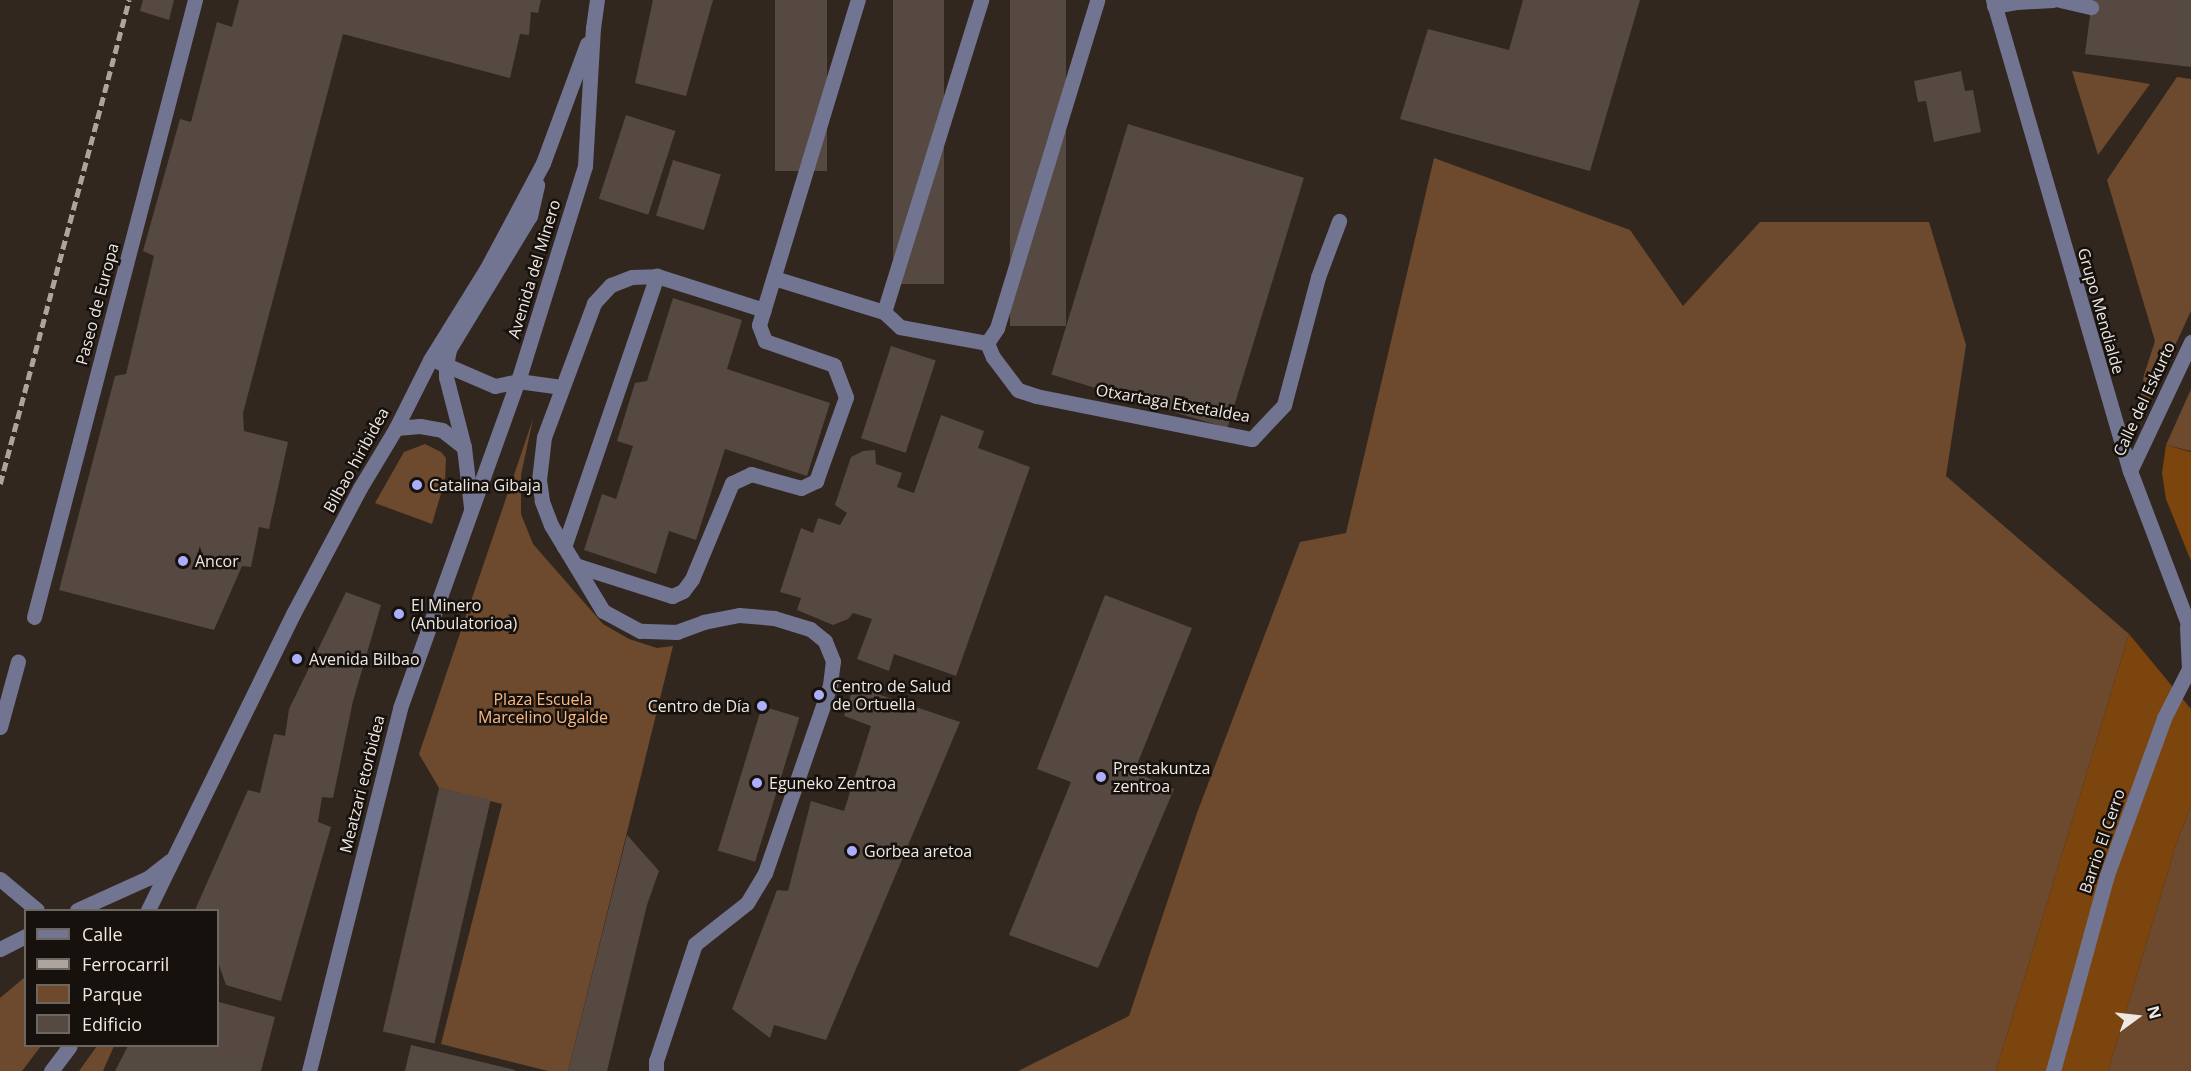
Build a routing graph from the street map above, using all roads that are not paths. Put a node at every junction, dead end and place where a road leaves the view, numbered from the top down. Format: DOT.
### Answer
graph roads {
  1 [pos="195,0"];
  2 [pos="597,0"];
  3 [pos="858,0"];
  4 [pos="981,0"];
  5 [pos="1097,0"];
  6 [pos="2053,0"];
  7 [pos="2060,0"];
  8 [pos="1994,3"];
  9 [pos="2091,7"];
  10 [pos="593,27"];
  11 [pos="543,163"];
  12 [pos="1339,221"];
  13 [pos="657,276"];
  14 [pos="774,278"];
  15 [pos="764,310"];
  16 [pos="884,312"];
  17 [pos="2191,342"];
  18 [pos="987,343"];
  19 [pos="430,360"];
  20 [pos="446,365"];
  21 [pos="518,381"];
  22 [pos="562,387"];
  23 [pos="396,428"];
  24 [pos="465,447"];
  25 [pos="2130,471"];
  26 [pos="471,513"];
  27 [pos="564,547"];
  28 [pos="578,566"];
  29 [pos="34,617"];
  30 [pos="2189,630"];
  31 [pos="18,661"];
  32 [pos="0,727"];
  33 [pos="172,859"];
  34 [pos="0,879"];
  35 [pos="36,909"];
  36 [pos="79,909"];
  37 [pos="148,909"];
  38 [pos="24,937"];
  39 [pos="0,950"];
  40 [pos="69,1047"];
  41 [pos="51,1071"];
  42 [pos="309,1071"];
  43 [pos="656,1071"];
  44 [pos="2053,1071"];
  1 -- 29 [label="street, Paseo de Europa"];
  2 -- 10 [label="street"];
  3 -- 14 [label="street"];
  4 -- 16 [label="street"];
  5 -- 18 [label="street"];
  6 -- 8 [label="street"];
  7 -- 9 [label="street"];
  8 -- 25 [label="street, Grupo Mendialde"];
  10 -- 11 [label="street, Bilbao hiribidea"];
  10 -- 21 [label="street, Avenida del Minero"];
  11 -- 19 [label="street, Bilbao hiribidea"];
  11 -- 20 [label="street"];
  12 -- 18 [label="street, Otxartaga Etxetaldea"];
  13 -- 15 [label="street"];
  13 -- 22 [label="street"];
  13 -- 27 [label="street"];
  14 -- 15 [label="street"];
  14 -- 16 [label="street"];
  15 -- 28 [label="street"];
  16 -- 18 [label="street"];
  17 -- 25 [label="street, Calle del Eskurto"];
  19 -- 20 [label="street"];
  19 -- 23 [label="street, Bilbao hiribidea"];
  20 -- 21 [label="street"];
  20 -- 24 [label="street"];
  21 -- 22 [label="street"];
  21 -- 26 [label="street, Avenida del Minero"];
  22 -- 27 [label="street"];
  23 -- 24 [label="street"];
  23 -- 33 [label="street, Bilbao hiribidea"];
  24 -- 26 [label="street"];
  25 -- 30 [label="street, Grupo Mendialde"];
  26 -- 42 [label="street, Meatzari etorbidea"];
  27 -- 28 [label="street"];
  28 -- 43 [label="street"];
  30 -- 44 [label="street, Barrio El Cerro"];
  31 -- 32 [label="street"];
  33 -- 36 [label="street"];
  33 -- 37 [label="street, Bilbao hiribidea"];
  34 -- 35 [label="street"];
  38 -- 39 [label="street"];
  40 -- 41 [label="street"];
}
